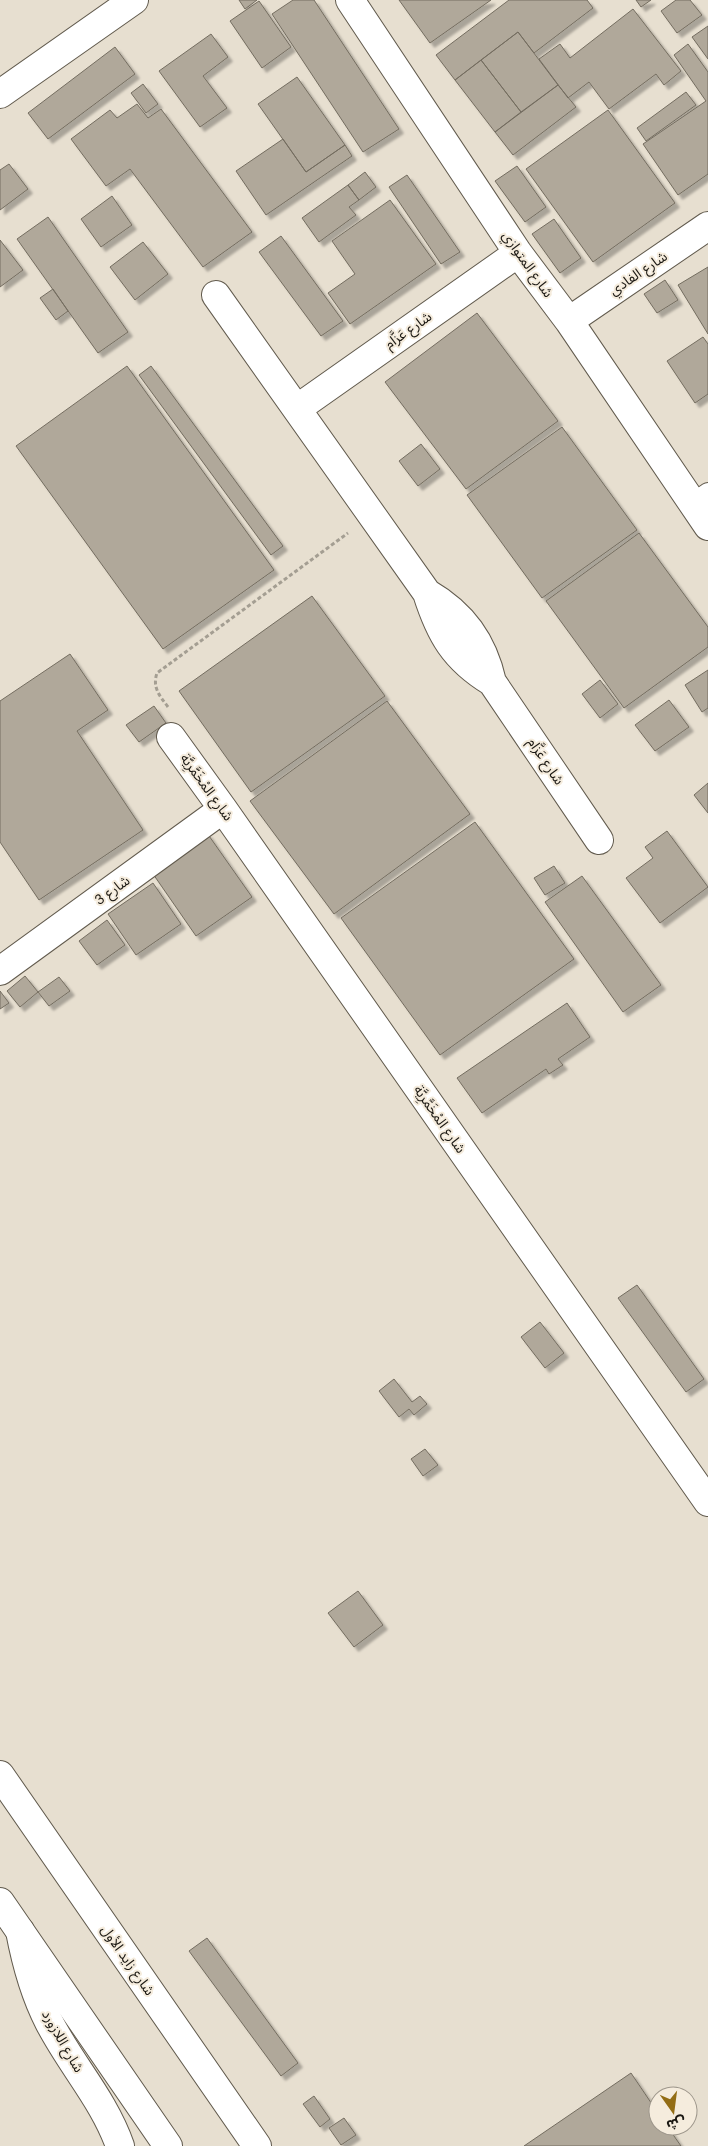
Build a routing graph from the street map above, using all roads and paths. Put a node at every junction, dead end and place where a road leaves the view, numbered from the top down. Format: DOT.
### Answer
graph roads {
  1 [pos="134,0"];
  2 [pos="350,0"];
  3 [pos="0,94"];
  4 [pos="708,226"];
  5 [pos="518,253"];
  6 [pos="216,294"];
  7 [pos="569,321"];
  8 [pos="298,408"];
  9 [pos="700,497"];
  10 [pos="373,515"];
  11 [pos="708,526"];
  12 [pos="169,708"];
  13 [pos="171,737"];
  14 [pos="223,809"];
  15 [pos="599,840"];
  16 [pos="0,970"];
  17 [pos="708,1502"];
  18 [pos="0,1775"];
  19 [pos="0,1902"];
  20 [pos="20,1931"];
  21 [pos="120,2146"];
  22 [pos="168,2146"];
  23 [pos="257,2146"];
  1 -- 3 [label="street"];
  2 -- 5 [label="street, شارع المتوازي"];
  4 -- 7 [label="street, شارع الفادي"];
  5 -- 7 [label="street, شارع المتوازي"];
  5 -- 8 [label="street, شارع عَزَّام"];
  6 -- 8 [label="street, شارع عَزَّام"];
  7 -- 9 [label="street, شارع المتوازي"];
  8 -- 10 [label="street, شارع عَزَّام"];
  9 -- 11 [label="street, شارع المتوازي"];
  10 -- 12 [label="path"];
  10 -- 15 [label="street, شارع عَزَّام"];
  13 -- 14 [label="street, شارع المْخَمَّرِيَّة"];
  14 -- 16 [label="street, شارع 3"];
  14 -- 17 [label="street, شارع المْخَمَّرِيَّة"];
  18 -- 23 [label="street, شارع زايد الأول"];
  19 -- 20 [label="street"];
  20 -- 21 [label="street, شارع اللازورد"];
  20 -- 22 [label="street"];
}
